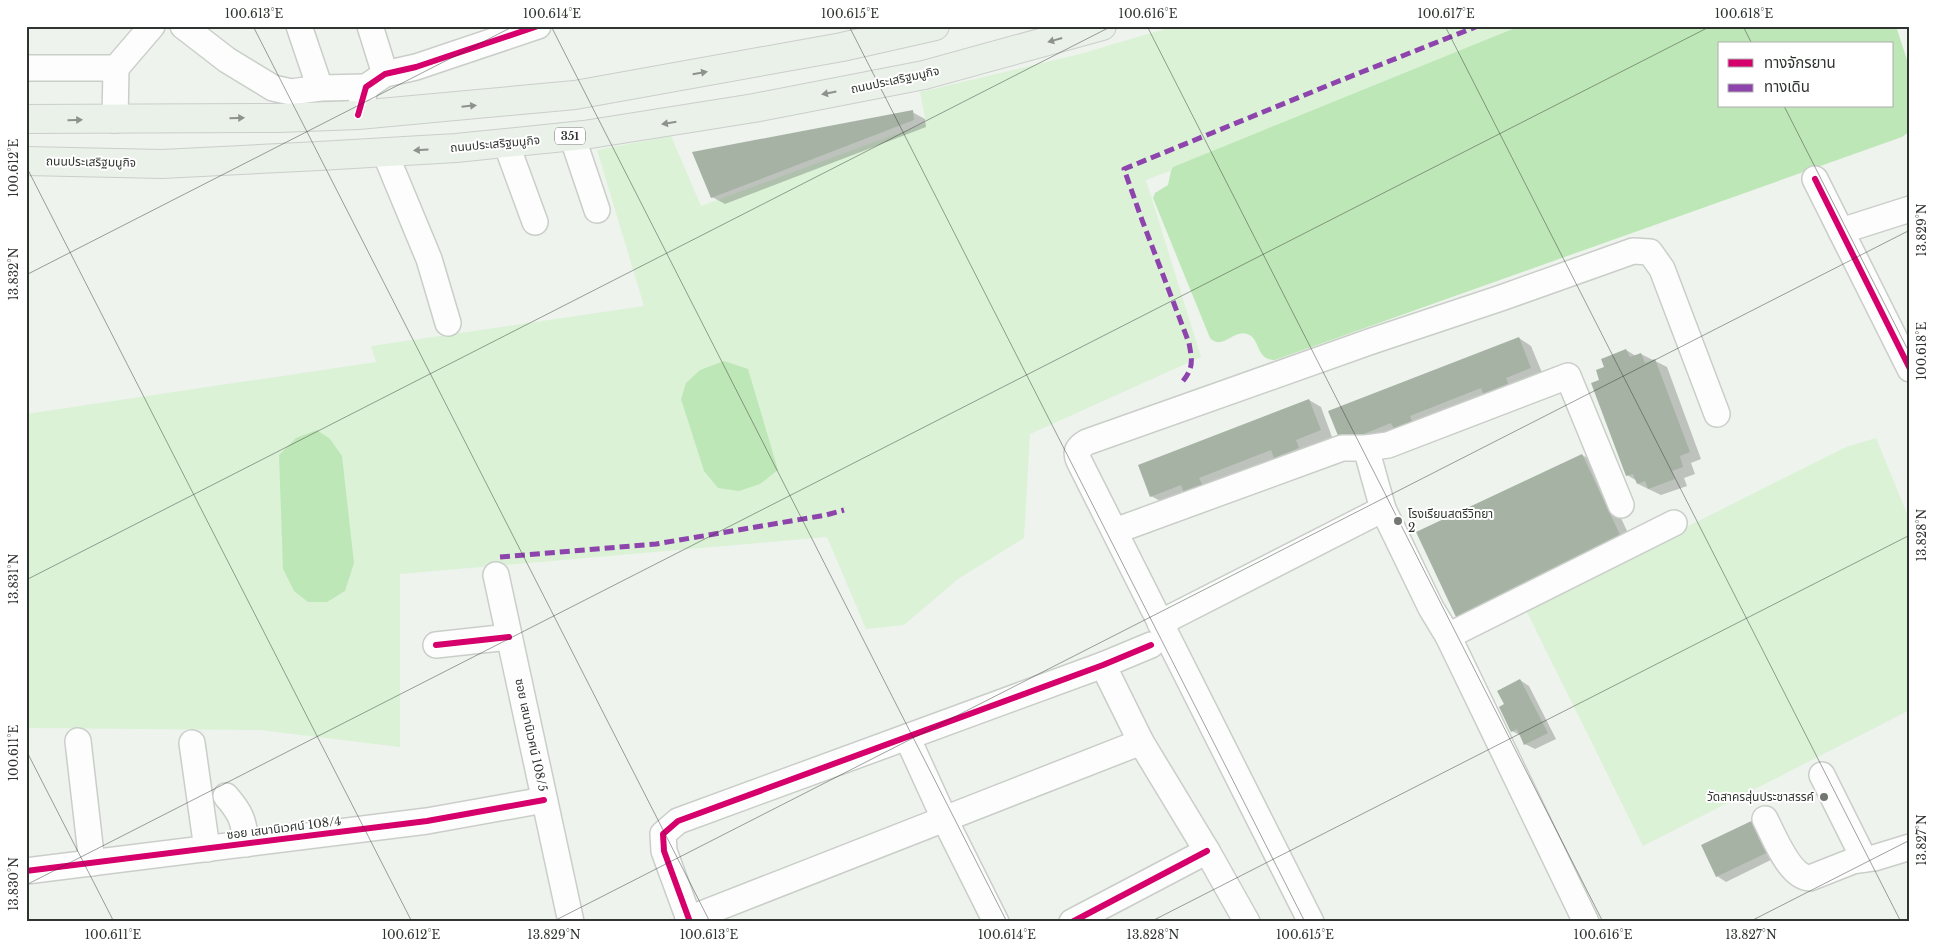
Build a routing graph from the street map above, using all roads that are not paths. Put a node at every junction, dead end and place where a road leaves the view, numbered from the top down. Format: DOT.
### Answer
graph roads {
  1 [pos="152,26"];
  2 [pos="183,26"];
  3 [pos="299,26"];
  4 [pos="370,26"];
  5 [pos="538,26"];
  6 [pos="935,26"];
  7 [pos="1102,26"];
  8 [pos="501,32"];
  9 [pos="26,68"];
  10 [pos="116,68"];
  11 [pos="375,81"];
  12 [pos="320,88"];
  13 [pos="358,115"];
  14 [pos="26,119"];
  15 [pos="115,120"];
  16 [pos="572,136"];
  17 [pos="506,143"];
  18 [pos="385,152"];
  19 [pos="26,161"];
  20 [pos="1816,179"];
  21 [pos="1910,208"];
  22 [pos="597,210"];
  23 [pos="535,222"];
  24 [pos="1841,232"];
  25 [pos="448,323"];
  26 [pos="1910,369"];
  27 [pos="1717,414"];
  28 [pos="1366,448"];
  29 [pos="1621,505"];
  30 [pos="1383,509"];
  31 [pos="1674,523"];
  32 [pos="1115,531"];
  33 [pos="496,575"];
  34 [pos="1156,634"];
  35 [pos="1448,636"];
  36 [pos="509,637"];
  37 [pos="436,645"];
  38 [pos="1103,665"];
  39 [pos="907,737"];
  40 [pos="78,741"];
  41 [pos="1141,742"];
  42 [pos="192,743"];
  43 [pos="1822,775"];
  44 [pos="226,796"];
  45 [pos="544,800"];
  46 [pos="944,818"];
  47 [pos="1765,819"];
  48 [pos="246,844"];
  49 [pos="1910,847"];
  50 [pos="207,849"];
  51 [pos="1207,851"];
  52 [pos="1864,860"];
  53 [pos="92,863"];
  54 [pos="26,871"];
  55 [pos="689,920"];
  56 [pos="571,922"];
  57 [pos="996,922"];
  58 [pos="1072,922"];
  59 [pos="1246,922"];
  60 [pos="1312,922"];
  61 [pos="1586,922"];
  1 -- 10 [label="street"];
  2 -- 12 [label="street"];
  3 -- 12 [label="street"];
  4 -- 11 [label="street"];
  5 -- 8 [label="street"];
  13 -- 6 [label="main road, one-way"];
  7 -- 16 [label="main road, ถนนประเสริฐมนูกิจ / 351, one-way"];
  8 -- 11 [label="street"];
  9 -- 10 [label="street"];
  10 -- 15 [label="street"];
  11 -- 12 [label="street"];
  11 -- 13 [label="street"];
  15 -- 13 [label="main road, one-way"];
  14 -- 15 [label="main road, one-way"];
  16 -- 17 [label="main road, ถนนประเสริฐมนูกิจ / 351"];
  16 -- 22 [label="street"];
  17 -- 18 [label="main road, ถนนประเสริฐมนูกิจ / 351, one-way"];
  17 -- 23 [label="street"];
  18 -- 19 [label="main road, ถนนประเสริฐมนูกิจ / 351"];
  18 -- 25 [label="street"];
  20 -- 24 [label="street"];
  21 -- 24 [label="street"];
  24 -- 26 [label="street"];
  27 -- 32 [label="street"];
  28 -- 29 [label="street"];
  28 -- 30 [label="street"];
  28 -- 32 [label="street"];
  30 -- 34 [label="street"];
  30 -- 35 [label="street"];
  31 -- 35 [label="street"];
  32 -- 34 [label="street"];
  33 -- 36 [label="street, ซอย เสนานิเวศน์ 108/5"];
  34 -- 38 [label="street"];
  34 -- 60 [label="street"];
  35 -- 61 [label="street"];
  36 -- 37 [label="street"];
  36 -- 45 [label="street, ซอย เสนานิเวศน์ 108/5"];
  38 -- 39 [label="street"];
  38 -- 41 [label="street"];
  39 -- 46 [label="street"];
  39 -- 55 [label="street"];
  40 -- 53 [label="street"];
  41 -- 46 [label="street"];
  41 -- 51 [label="street"];
  42 -- 50 [label="street"];
  43 -- 52 [label="street"];
  44 -- 48 [label="street"];
  45 -- 48 [label="street, ซอย เสนานิเวศน์ 108/4"];
  45 -- 56 [label="street, ซอย เสนานิเวศน์ 108/5"];
  46 -- 55 [label="street"];
  46 -- 57 [label="street"];
  47 -- 52 [label="street"];
  48 -- 50 [label="street, ซอย เสนานิเวศน์ 108/4"];
  49 -- 52 [label="street"];
  50 -- 53 [label="street, ซอย เสนานิเวศน์ 108/4"];
  51 -- 58 [label="street"];
  51 -- 59 [label="street"];
  53 -- 54 [label="street, ซอย เสนานิเวศน์ 108/4"];
}
